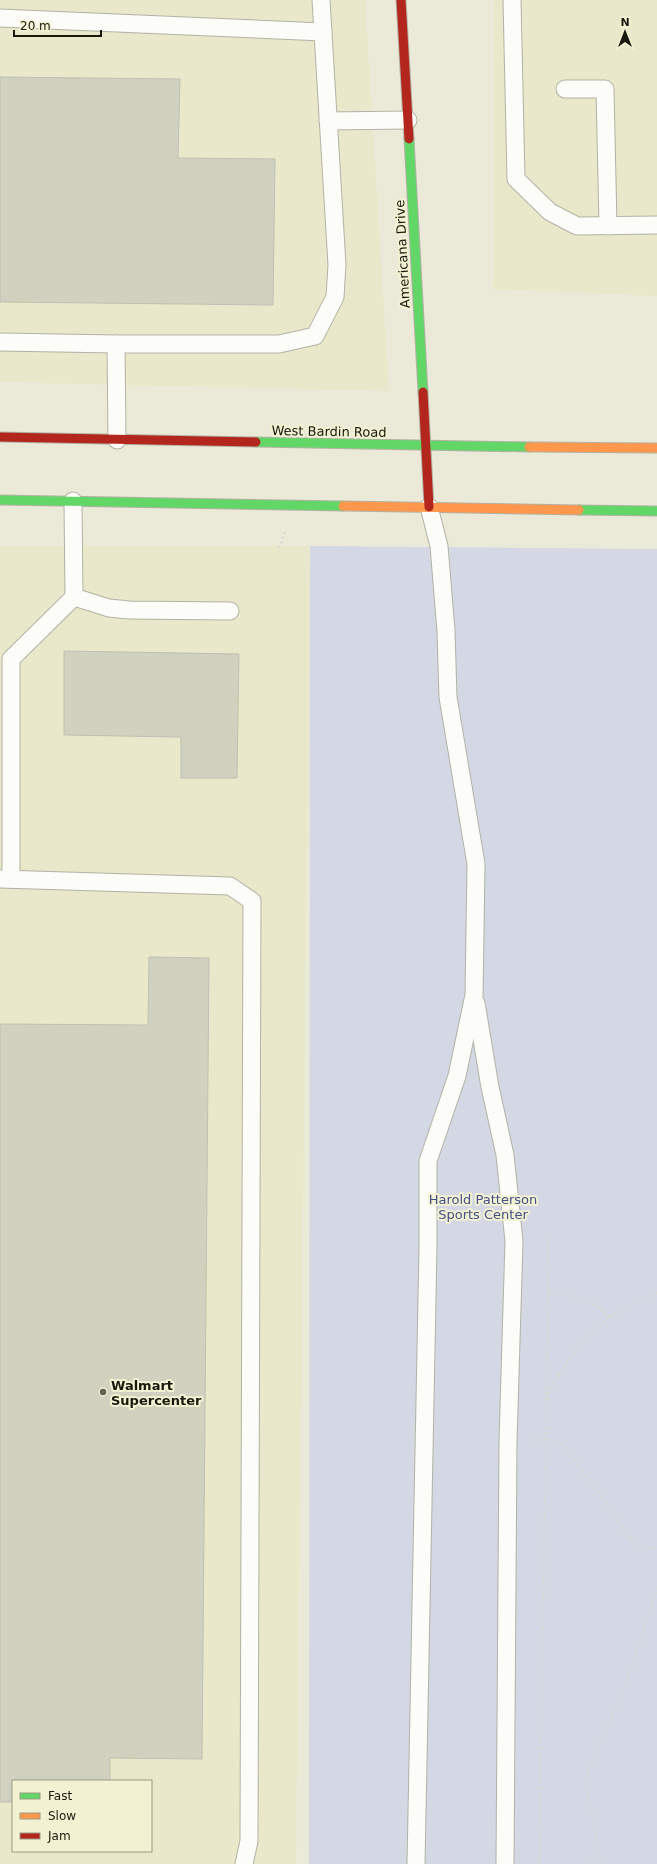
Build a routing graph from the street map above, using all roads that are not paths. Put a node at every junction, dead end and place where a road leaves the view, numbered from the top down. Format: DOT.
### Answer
graph roads {
  1 [pos="321,0"];
  2 [pos="401,0"];
  3 [pos="512,0"];
  4 [pos="0,18"];
  5 [pos="323,32"];
  6 [pos="565,89"];
  7 [pos="408,120"];
  8 [pos="328,121"];
  9 [pos="657,225"];
  10 [pos="608,226"];
  11 [pos="0,342"];
  12 [pos="116,344"];
  13 [pos="0,438"];
  14 [pos="117,440"];
  15 [pos="426,446"];
  16 [pos="657,448"];
  17 [pos="0,500"];
  18 [pos="73,501"];
  19 [pos="429,507"];
  20 [pos="657,511"];
  21 [pos="74,597"];
  22 [pos="230,611"];
  23 [pos="5,879"];
  24 [pos="474,995"];
  25 [pos="244,1864"];
  26 [pos="416,1864"];
  27 [pos="505,1864"];
  1 -- 5 [label="lane"];
  2 -- 7 [label="main road, Americana Drive"];
  3 -- 10 [label="lane"];
  4 -- 5 [label="lane"];
  5 -- 8 [label="lane"];
  6 -- 10 [label="lane"];
  7 -- 8 [label="lane"];
  7 -- 15 [label="main road, Americana Drive"];
  8 -- 12 [label="lane"];
  9 -- 10 [label="lane"];
  11 -- 12 [label="lane"];
  12 -- 14 [label="lane"];
  13 -- 14 [label="main road, West Bardin Road"];
  14 -- 15 [label="main road, West Bardin Road"];
  15 -- 16 [label="main road, West Bardin Road"];
  15 -- 19 [label="main road, Americana Drive"];
  17 -- 18 [label="main road"];
  18 -- 19 [label="main road"];
  18 -- 21 [label="lane"];
  19 -- 20 [label="main road"];
  19 -- 24 [label="lane"];
  21 -- 22 [label="lane"];
  21 -- 23 [label="lane"];
  23 -- 25 [label="lane"];
  24 -- 26 [label="lane"];
  24 -- 27 [label="lane"];
}
